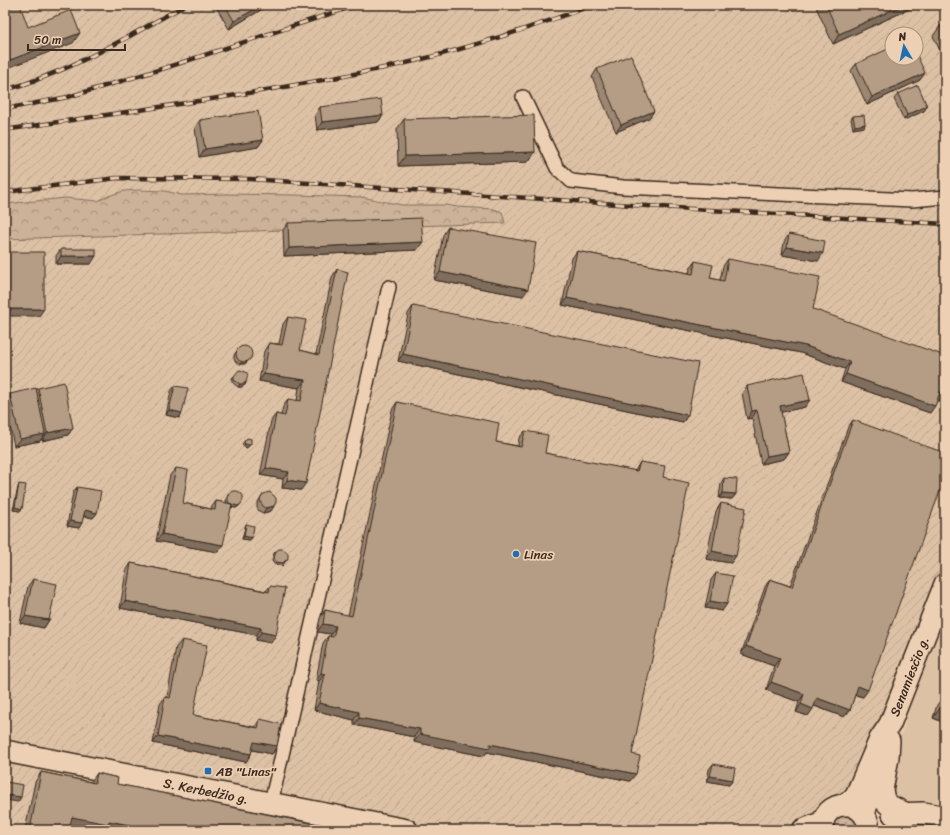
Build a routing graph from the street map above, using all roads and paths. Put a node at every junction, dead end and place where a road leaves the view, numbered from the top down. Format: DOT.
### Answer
graph roads {
  1 [pos="523,97"];
  2 [pos="945,196"];
  3 [pos="389,287"];
  4 [pos="945,584"];
  5 [pos="889,732"];
  6 [pos="5,751"];
  7 [pos="271,803"];
  8 [pos="843,805"];
  9 [pos="907,814"];
  10 [pos="941,814"];
  11 [pos="869,823"];
  12 [pos="822,826"];
  13 [pos="407,830"];
  14 [pos="803,830"];
  1 -- 2 [label="street"];
  3 -- 7 [label="street"];
  4 -- 5 [label="main road, Senamiesčio g."];
  5 -- 8 [label="main road, Senamiesčio g."];
  5 -- 9 [label="main road, Senamiesčio g."];
  5 -- 11 [label="main road, Senamiesčio g."];
  6 -- 7 [label="main road, S. Kerbedžio g."];
  7 -- 13 [label="main road, S. Kerbedžio g."];
  8 -- 11 [label="main road"];
  8 -- 12 [label="main road, Senamiesčio g."];
  9 -- 10 [label="main road"];
  9 -- 11 [label="main road"];
  10 -- 11 [label="main road"];
  12 -- 14 [label="main road"];
}
